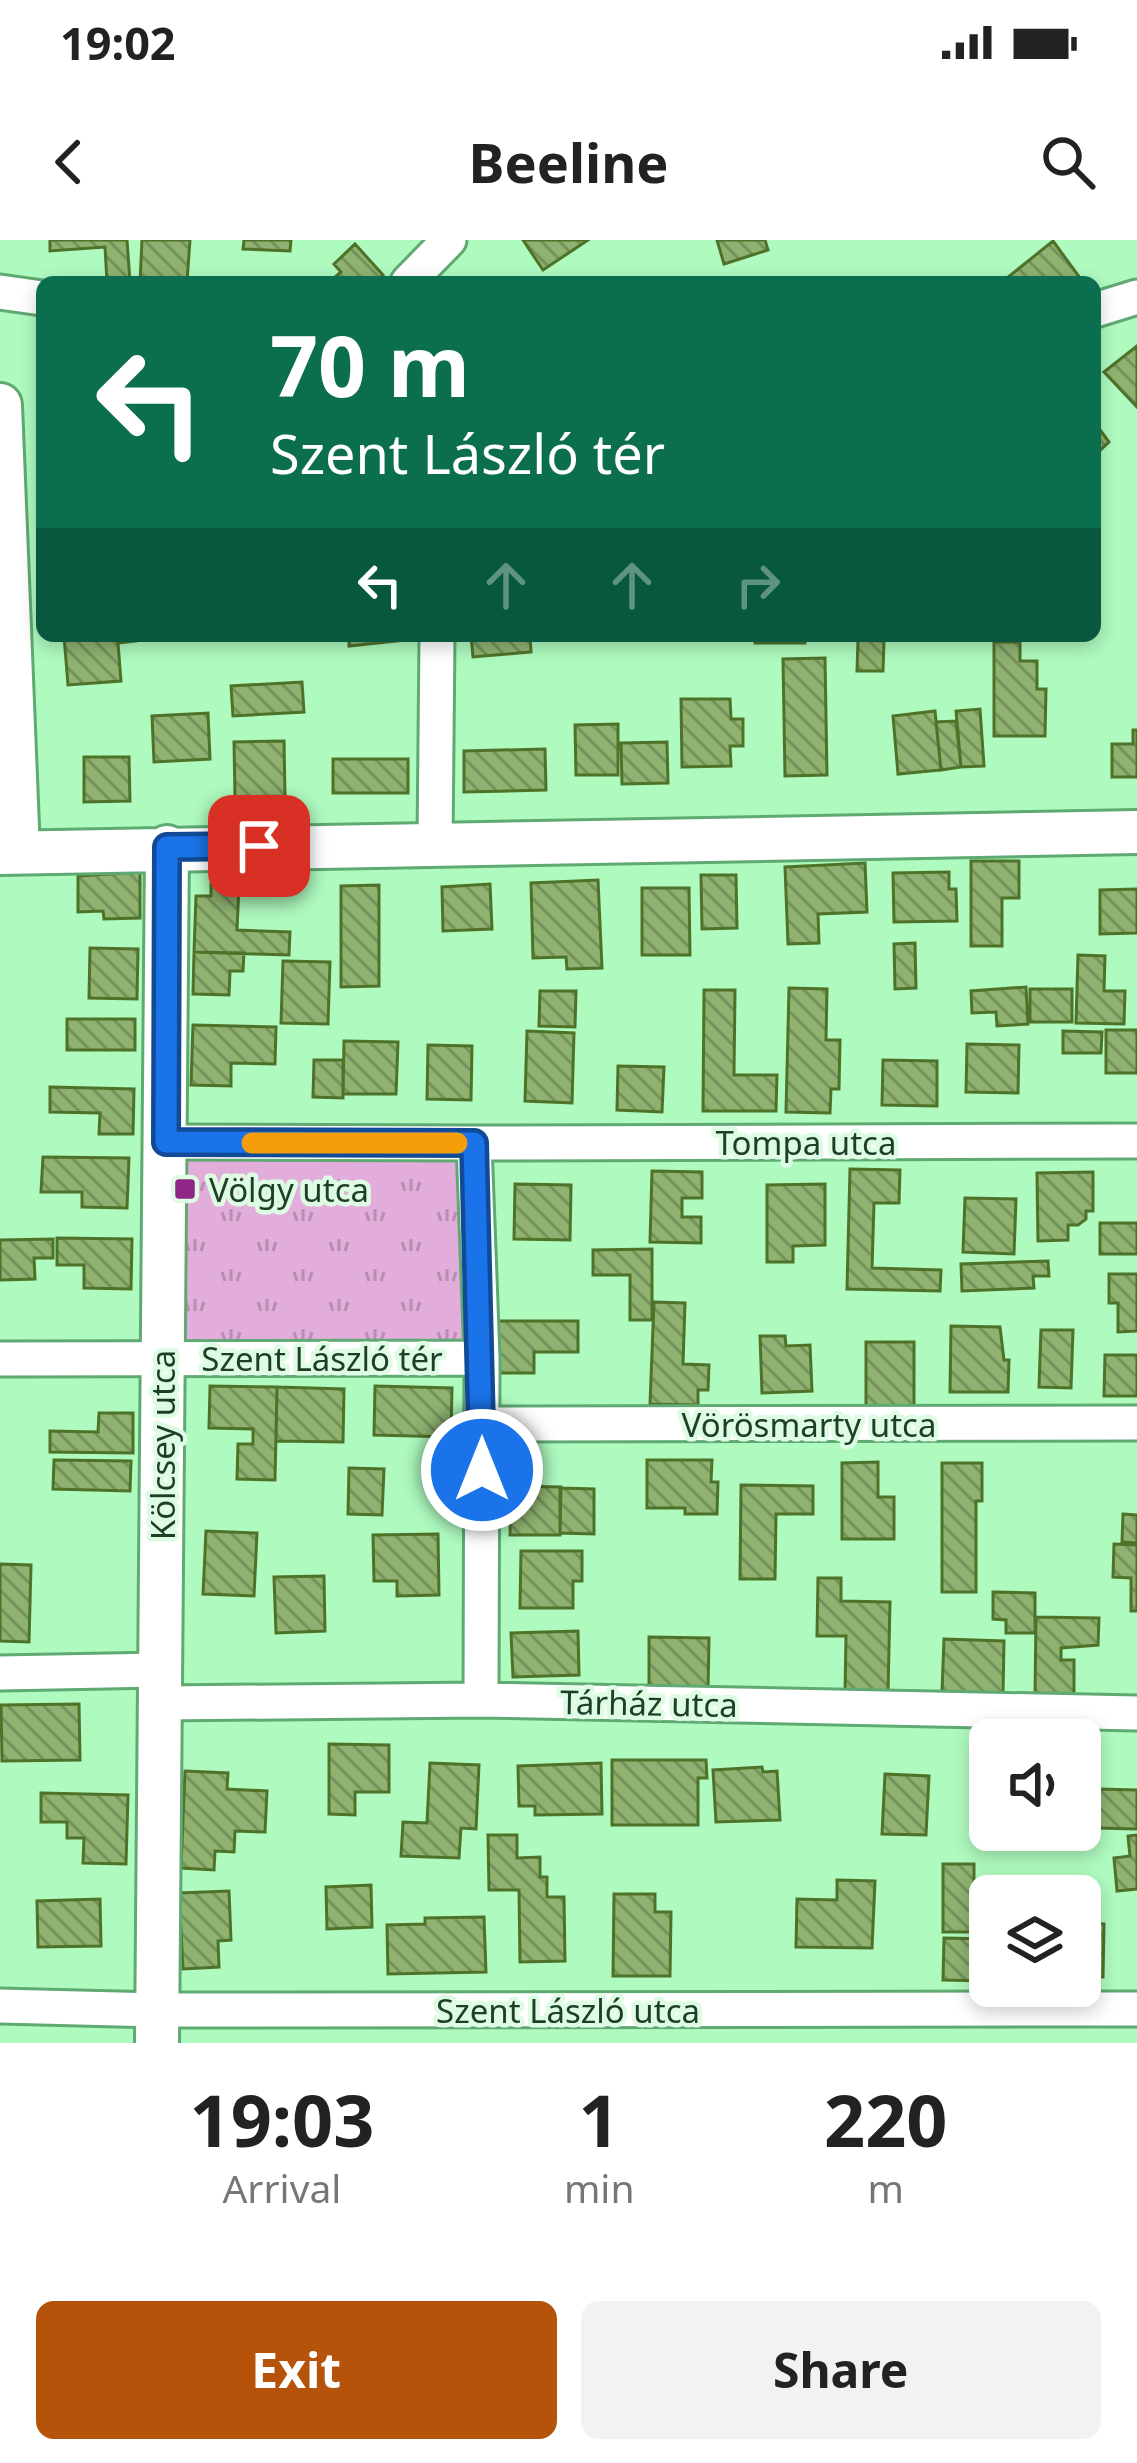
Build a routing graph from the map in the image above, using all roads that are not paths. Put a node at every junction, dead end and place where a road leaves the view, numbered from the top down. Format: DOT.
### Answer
graph roads {
  1 [pos="448,240"];
  2 [pos="414,276"];
  3 [pos="0,292"];
  4 [pos="36,297"];
  5 [pos="1137,297"];
  6 [pos="1101,308"];
  7 [pos="0,405"];
  8 [pos="437,642"];
  9 [pos="1137,832"];
  10 [pos="435,844"];
  11 [pos="167,847"];
  12 [pos="9,852"];
  13 [pos="166,1142"];
  14 [pos="1137,1142"];
  15 [pos="474,1143"];
  16 [pos="162,1358"];
  17 [pos="482,1358"];
  18 [pos="0,1359"];
  19 [pos="1137,1423"];
  20 [pos="482,1424"];
  21 [pos="0,1673"];
  22 [pos="161,1687"];
  23 [pos="481,1700"];
  24 [pos="1137,1713"];
  25 [pos="0,2006"];
  26 [pos="1137,2009"];
  27 [pos="157,2027"];
  1 -- 2 [label="street"];
  3 -- 4 [label="street"];
  5 -- 6 [label="street"];
  7 -- 12 [label="street"];
  8 -- 10 [label="street"];
  9 -- 10 [label="street"];
  10 -- 11 [label="street"];
  11 -- 12 [label="street"];
  11 -- 13 [label="street, Kölcsey utca"];
  13 -- 15 [label="street"];
  13 -- 16 [label="street, Kölcsey utca"];
  14 -- 15 [label="street, Tompa utca"];
  15 -- 17 [label="street, Szent László tér"];
  16 -- 17 [label="street, Szent László tér"];
  16 -- 18 [label="street, Szent László tér"];
  16 -- 22 [label="street, Kölcsey utca"];
  17 -- 20 [label="street, Szent László tér"];
  19 -- 20 [label="street, Vörösmarty utca"];
  20 -- 23 [label="street, Szent László tér"];
  21 -- 22 [label="street, Tárház utca"];
  22 -- 23 [label="street, Tárház utca"];
  22 -- 27 [label="street, Kölcsey utca"];
  23 -- 24 [label="street, Tárház utca"];
  25 -- 27 [label="street, Szent László utca"];
  26 -- 27 [label="street, Szent László utca"];
}
